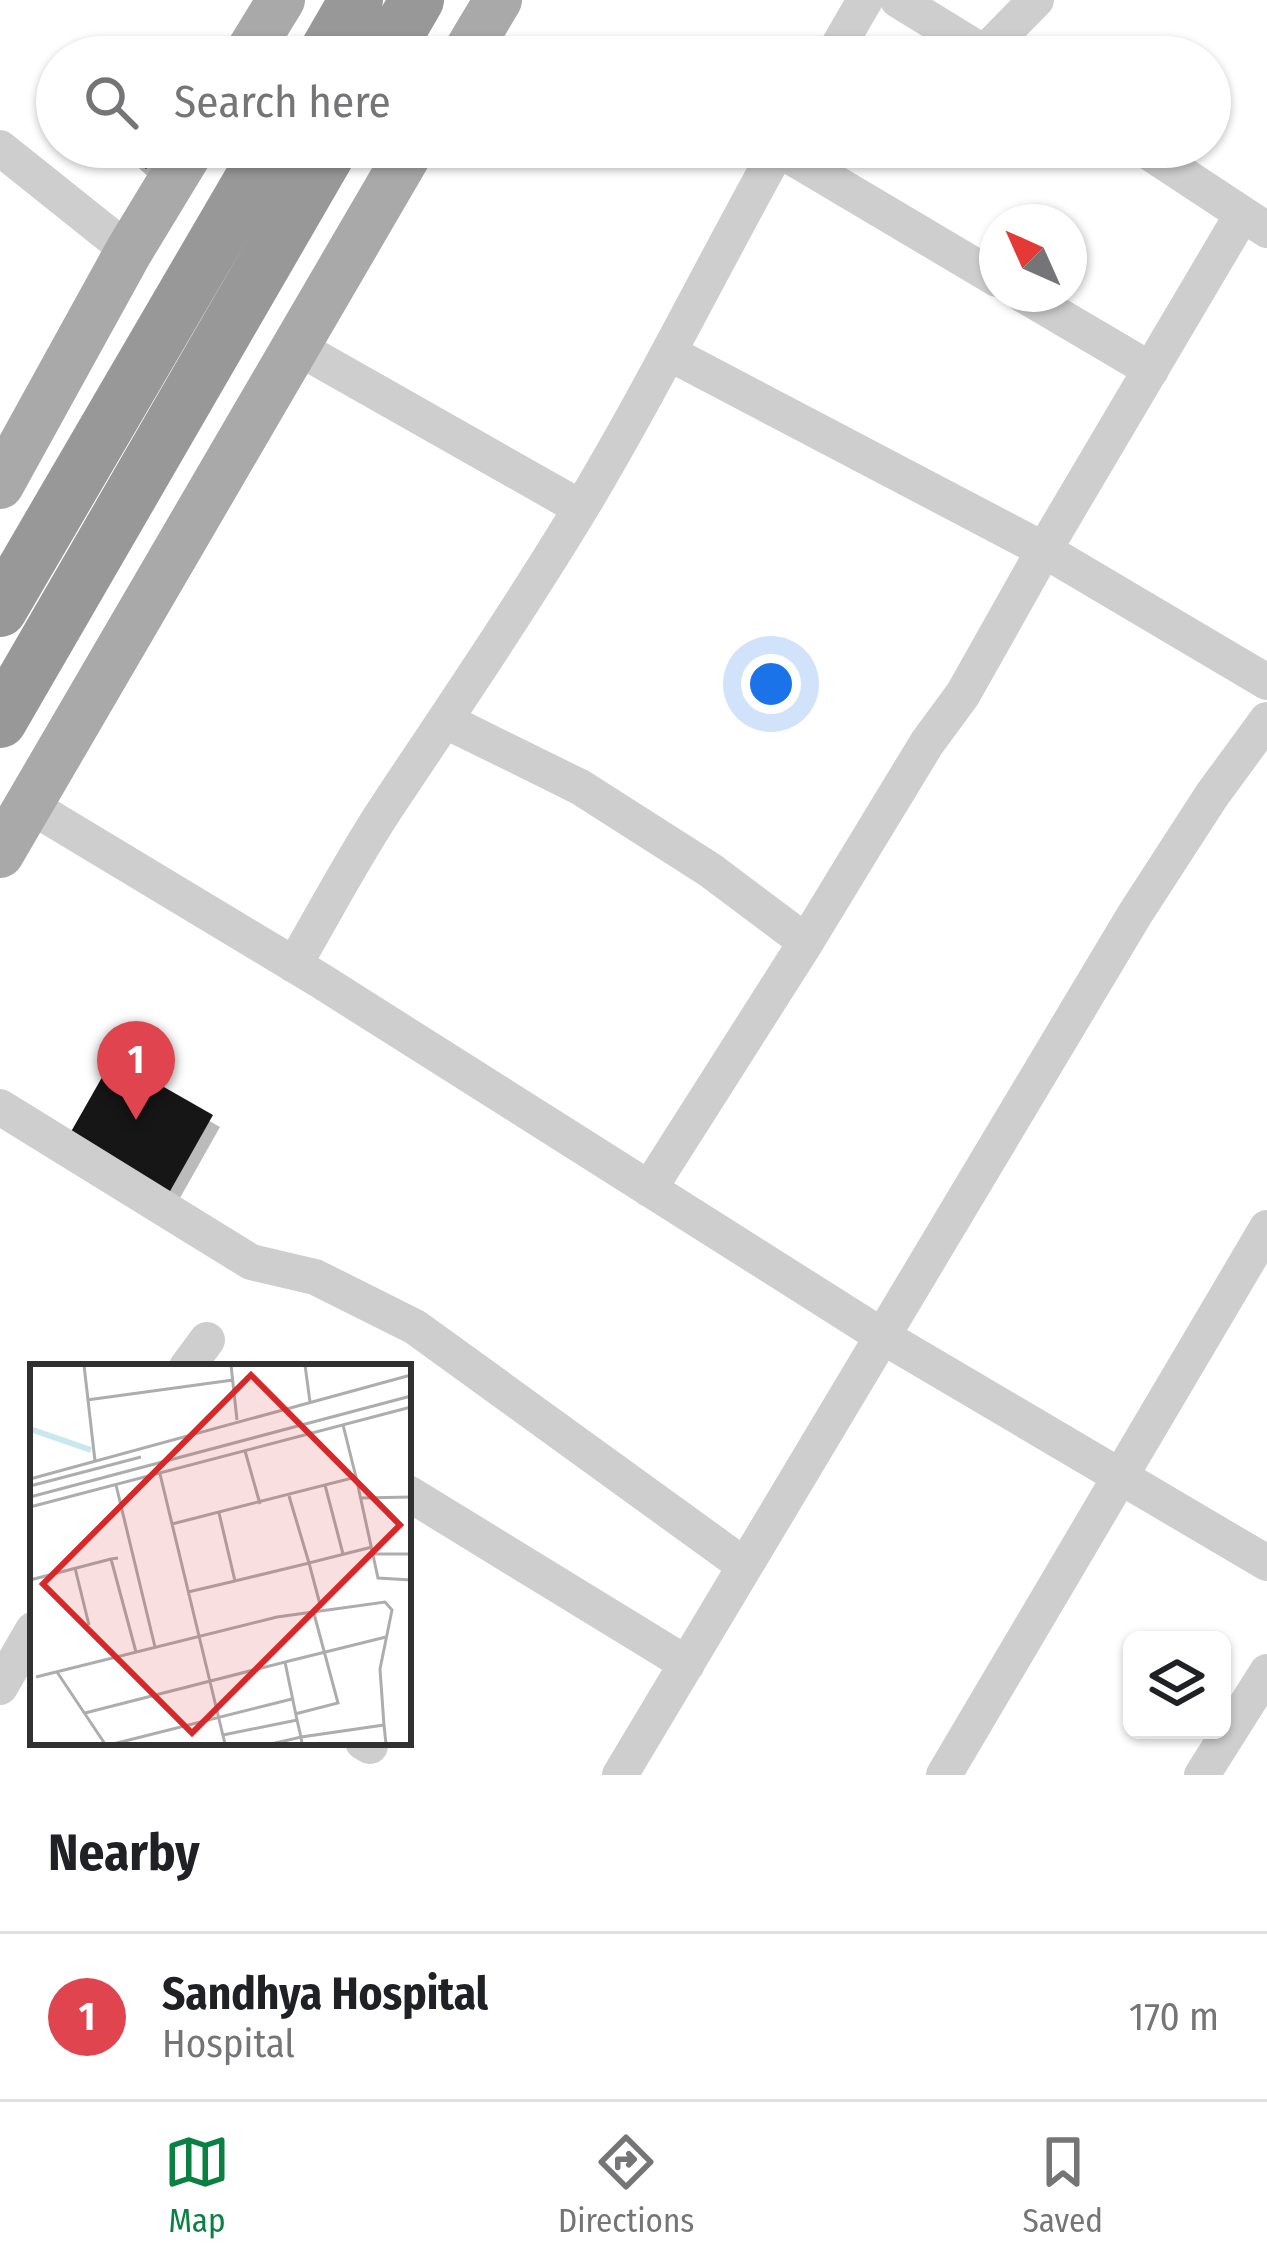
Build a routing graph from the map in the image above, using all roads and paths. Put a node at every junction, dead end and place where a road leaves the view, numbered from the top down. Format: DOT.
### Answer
graph roads {
  1 [pos="281,0"];
  2 [pos="356,0"];
  3 [pos="417,0"];
  4 [pos="497,0"];
  5 [pos="865,0"];
  6 [pos="898,0"];
  7 [pos="1036,0"];
  8 [pos="259,36"];
  9 [pos="335,36"];
  10 [pos="396,36"];
  11 [pos="476,36"];
  12 [pos="844,36"];
  13 [pos="957,36"];
  14 [pos="1005,36"];
  15 [pos="0,148"];
  16 [pos="179,168"];
  17 [pos="259,168"];
  18 [pos="320,168"];
  19 [pos="400,168"];
  20 [pos="768,168"];
  21 [pos="812,168"];
  22 [pos="1172,168"];
  23 [pos="1255,223"];
  24 [pos="129,251"];
  25 [pos="979,268"];
  26 [pos="1053,312"];
  27 [pos="297,347"];
  28 [pos="670,354"];
  29 [pos="1151,370"];
  30 [pos="0,484"];
  31 [pos="581,508"];
  32 [pos="1043,550"];
  33 [pos="0,610"];
  34 [pos="1267,682"];
  35 [pos="0,721"];
  36 [pos="446,721"];
  37 [pos="1264,729"];
  38 [pos="28,805"];
  39 [pos="0,854"];
  40 [pos="806,942"];
  41 [pos="294,964"];
  42 [pos="0,1106"];
  43 [pos="649,1189"];
  44 [pos="1267,1228"];
  45 [pos="882,1336"];
  46 [pos="1120,1476"];
  47 [pos="411,1495"];
  48 [pos="1267,1563"];
  49 [pos="745,1566"];
  50 [pos="30,1635"];
  51 [pos="687,1664"];
  52 [pos="1267,1672"];
  53 [pos="0,1687"];
  54 [pos="620,1775"];
  55 [pos="944,1775"];
  56 [pos="1202,1775"];
  1 -- 8 [label="main road"];
  2 -- 9 [label="highway"];
  3 -- 10 [label="highway"];
  4 -- 11 [label="main road"];
  5 -- 12 [label="street"];
  6 -- 13 [label="street"];
  7 -- 14 [label="street"];
  15 -- 24 [label="street"];
  16 -- 24 [label="main road"];
  17 -- 33 [label="highway"];
  18 -- 35 [label="highway"];
  19 -- 27 [label="main road"];
  20 -- 28 [label="street"];
  21 -- 25 [label="street"];
  22 -- 23 [label="street"];
  23 -- 29 [label="street"];
  24 -- 30 [label="main road"];
  26 -- 29 [label="street"];
  27 -- 31 [label="street"];
  27 -- 38 [label="main road"];
  28 -- 31 [label="street"];
  28 -- 32 [label="street"];
  29 -- 32 [label="street"];
  31 -- 36 [label="street"];
  32 -- 34 [label="street"];
  32 -- 40 [label="street"];
  36 -- 40 [label="street"];
  36 -- 41 [label="street"];
  37 -- 45 [label="street"];
  38 -- 39 [label="main road"];
  38 -- 41 [label="street"];
  40 -- 43 [label="street"];
  41 -- 43 [label="street"];
  42 -- 49 [label="street"];
  43 -- 45 [label="street"];
  44 -- 46 [label="street"];
  45 -- 46 [label="street"];
  45 -- 49 [label="street"];
  46 -- 48 [label="street"];
  46 -- 55 [label="street"];
  47 -- 51 [label="street"];
  49 -- 51 [label="street"];
  50 -- 53 [label="street"];
  51 -- 54 [label="street"];
  52 -- 56 [label="street"];
}
